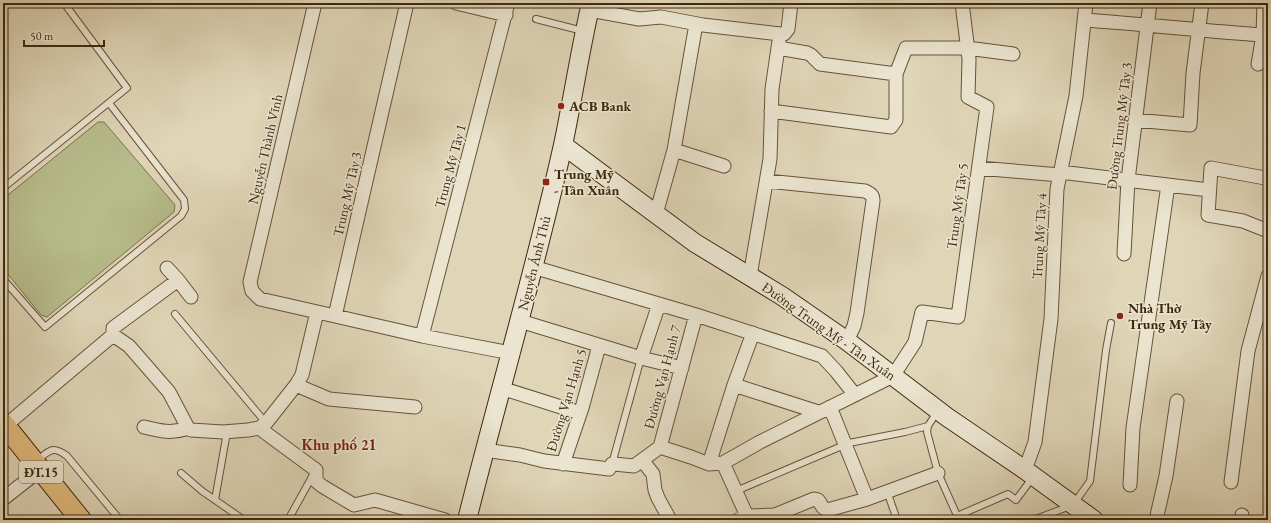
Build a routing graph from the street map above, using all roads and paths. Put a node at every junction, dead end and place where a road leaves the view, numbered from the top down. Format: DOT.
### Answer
graph roads {
  1 [pos="65,3"];
  2 [pos="315,3"];
  3 [pos="407,3"];
  4 [pos="456,3"];
  5 [pos="792,3"];
  6 [pos="962,3"];
  7 [pos="1086,3"];
  8 [pos="1150,3"];
  9 [pos="1202,3"];
  10 [pos="1264,3"];
  11 [pos="590,6"];
  12 [pos="507,9"];
  13 [pos="536,19"];
  14 [pos="1084,20"];
  15 [pos="696,24"];
  16 [pos="1148,24"];
  17 [pos="1198,31"];
  18 [pos="584,32"];
  19 [pos="780,34"];
  20 [pos="1263,36"];
  21 [pos="778,48"];
  22 [pos="967,48"];
  23 [pos="1013,54"];
  24 [pos="1258,64"];
  25 [pos="896,74"];
  26 [pos="109,103"];
  27 [pos="771,111"];
  28 [pos="1135,120"];
  29 [pos="563,144"];
  30 [pos="674,150"];
  31 [pos="724,166"];
  32 [pos="979,168"];
  33 [pos="1060,173"];
  34 [pos="1265,178"];
  35 [pos="1128,180"];
  36 [pos="766,181"];
  37 [pos="1168,185"];
  38 [pos="3,188"];
  39 [pos="1208,190"];
  40 [pos="656,214"];
  41 [pos="1268,231"];
  42 [pos="1124,254"];
  43 [pos="533,267"];
  44 [pos="167,268"];
  45 [pos="750,276"];
  46 [pos="1268,276"];
  47 [pos="3,279"];
  48 [pos="178,280"];
  49 [pos="191,297"];
  50 [pos="659,304"];
  51 [pos="317,312"];
  52 [pos="175,314"];
  53 [pos="696,315"];
  54 [pos="335,316"];
  55 [pos="520,322"];
  56 [pos="1111,323"];
  57 [pos="753,333"];
  58 [pos="113,334"];
  59 [pos="422,336"];
  60 [pos="847,341"];
  61 [pos="599,346"];
  62 [pos="511,353"];
  63 [pos="641,358"];
  64 [pos="682,368"];
  65 [pos="893,376"];
  66 [pos="734,385"];
  67 [pos="296,386"];
  68 [pos="501,388"];
  69 [pos="854,395"];
  70 [pos="1177,401"];
  71 [pos="415,407"];
  72 [pos="824,409"];
  73 [pos="938,410"];
  74 [pos="580,413"];
  75 [pos="4,424"];
  76 [pos="263,426"];
  77 [pos="928,426"];
  78 [pos="144,428"];
  79 [pos="188,428"];
  80 [pos="227,432"];
  81 [pos="846,444"];
  82 [pos="660,447"];
  83 [pos="484,450"];
  84 [pos="642,460"];
  85 [pos="723,463"];
  86 [pos="563,464"];
  87 [pos="612,464"];
  88 [pos="709,464"];
  89 [pos="37,466"];
  90 [pos="316,470"];
  91 [pos="181,473"];
  92 [pos="938,473"];
  93 [pos="1030,473"];
  94 [pos="1231,482"];
  95 [pos="1130,485"];
  96 [pos="887,491"];
  97 [pos="736,492"];
  98 [pos="867,499"];
  99 [pos="3,500"];
  100 [pos="215,500"];
  101 [pos="1073,505"];
  102 [pos="743,518"];
  103 [pos="776,518"];
  104 [pos="958,518"];
  105 [pos="81,520"];
  106 [pos="120,520"];
  107 [pos="244,520"];
  108 [pos="288,520"];
  109 [pos="445,520"];
  110 [pos="467,520"];
  111 [pos="670,520"];
  112 [pos="897,520"];
  113 [pos="1033,520"];
  114 [pos="1094,520"];
  115 [pos="1156,520"];
  1 -- 26 [label="lane"];
  2 -- 51 [label="street, Nguyễn Thành Vĩnh"];
  3 -- 54 [label="street, Trung Mỹ Tây 3"];
  4 -- 12 [label="street"];
  5 -- 19 [label="street"];
  6 -- 22 [label="street, Trung Mỹ Tây 5"];
  7 -- 14 [label="street, Trung Mỹ Tây 4"];
  8 -- 16 [label="street, Đường Trung Mỹ Tây 3"];
  9 -- 17 [label="street"];
  10 -- 20 [label="street"];
  11 -- 15 [label="street"];
  11 -- 18 [label="street, Nguyễn Ảnh Thủ"];
  12 -- 59 [label="street, Trung Mỹ Tây 1"];
  13 -- 18 [label="lane"];
  14 -- 16 [label="street"];
  14 -- 33 [label="street, Trung Mỹ Tây 4"];
  15 -- 19 [label="street"];
  15 -- 30 [label="street"];
  16 -- 17 [label="street"];
  16 -- 28 [label="street, Đường Trung Mỹ Tây 3"];
  17 -- 20 [label="street"];
  17 -- 28 [label="street"];
  18 -- 29 [label="street, Nguyễn Ảnh Thủ"];
  19 -- 21 [label="street"];
  20 -- 24 [label="street"];
  21 -- 25 [label="street"];
  21 -- 27 [label="street"];
  22 -- 23 [label="street"];
  22 -- 25 [label="street"];
  22 -- 32 [label="street, Trung Mỹ Tây 5"];
  25 -- 27 [label="street"];
  26 -- 38 [label="lane"];
  26 -- 47 [label="lane"];
  27 -- 36 [label="street"];
  28 -- 35 [label="street, Đường Trung Mỹ Tây 3"];
  29 -- 40 [label="street, Đường Trung Mỹ - Tân Xuân"];
  29 -- 43 [label="street, Nguyễn Ảnh Thủ"];
  30 -- 31 [label="street"];
  30 -- 40 [label="street"];
  32 -- 33 [label="street"];
  32 -- 65 [label="street, Trung Mỹ Tây 5"];
  33 -- 35 [label="street"];
  33 -- 93 [label="street, Trung Mỹ Tây 4"];
  34 -- 39 [label="street"];
  35 -- 37 [label="street"];
  35 -- 42 [label="street, Đường Trung Mỹ Tây 3"];
  36 -- 45 [label="street"];
  36 -- 60 [label="street"];
  37 -- 39 [label="street"];
  37 -- 95 [label="street"];
  39 -- 41 [label="street"];
  40 -- 45 [label="street, Đường Trung Mỹ - Tân Xuân"];
  43 -- 50 [label="street"];
  43 -- 55 [label="street, Nguyễn Ảnh Thủ"];
  44 -- 48 [label="street"];
  45 -- 60 [label="street, Đường Trung Mỹ - Tân Xuân"];
  46 -- 94 [label="street"];
  48 -- 49 [label="street"];
  48 -- 58 [label="street"];
  50 -- 53 [label="street"];
  50 -- 63 [label="street"];
  51 -- 54 [label="street"];
  51 -- 67 [label="street"];
  52 -- 76 [label="lane"];
  53 -- 57 [label="street"];
  53 -- 64 [label="street, Đường Vạn Hạnh 7"];
  54 -- 59 [label="street"];
  55 -- 61 [label="street"];
  55 -- 62 [label="street, Nguyễn Ảnh Thủ"];
  56 -- 101 [label="lane"];
  57 -- 66 [label="street"];
  57 -- 69 [label="street"];
  58 -- 75 [label="street"];
  58 -- 79 [label="street"];
  59 -- 62 [label="street"];
  60 -- 65 [label="street, Đường Trung Mỹ - Tân Xuân"];
  61 -- 63 [label="street"];
  61 -- 74 [label="street, Đường Vạn Hạnh 5"];
  62 -- 68 [label="street, Nguyễn Ảnh Thủ"];
  63 -- 64 [label="street"];
  63 -- 87 [label="lane"];
  64 -- 82 [label="street, Đường Vạn Hạnh 7"];
  65 -- 69 [label="street"];
  65 -- 73 [label="street, Đường Trung Mỹ - Tân Xuân"];
  66 -- 72 [label="street"];
  66 -- 88 [label="street"];
  67 -- 71 [label="street"];
  67 -- 76 [label="street"];
  68 -- 74 [label="street"];
  68 -- 83 [label="street, Nguyễn Ảnh Thủ"];
  69 -- 72 [label="street"];
  70 -- 115 [label="street"];
  72 -- 81 [label="street"];
  72 -- 85 [label="street"];
  73 -- 77 [label="lane"];
  73 -- 93 [label="street, Đường Trung Mỹ - Tân Xuân"];
  74 -- 86 [label="street, Đường Vạn Hạnh 5"];
  75 -- 89 [label="main road, ĐT.15"];
  76 -- 80 [label="street"];
  76 -- 90 [label="street"];
  77 -- 81 [label="lane"];
  77 -- 92 [label="lane"];
  78 -- 79 [label="street"];
  79 -- 80 [label="street"];
  80 -- 100 [label="lane"];
  81 -- 97 [label="lane"];
  81 -- 98 [label="street"];
  82 -- 84 [label="street"];
  82 -- 88 [label="street"];
  83 -- 86 [label="street"];
  83 -- 110 [label="street, Nguyễn Ảnh Thủ"];
  84 -- 87 [label="street"];
  84 -- 111 [label="street"];
  85 -- 88 [label="street"];
  85 -- 97 [label="street"];
  86 -- 87 [label="street"];
  89 -- 99 [label="street"];
  89 -- 105 [label="main road, ĐT.15"];
  89 -- 106 [label="lane"];
  90 -- 108 [label="lane"];
  90 -- 109 [label="street"];
  91 -- 100 [label="lane"];
  92 -- 96 [label="street"];
  92 -- 104 [label="lane"];
  93 -- 101 [label="street, Đường Trung Mỹ - Tân Xuân"];
  93 -- 104 [label="lane"];
  96 -- 98 [label="street"];
  96 -- 112 [label="lane"];
  97 -- 102 [label="street"];
  98 -- 103 [label="street"];
  100 -- 107 [label="lane"];
  101 -- 113 [label="lane"];
  101 -- 114 [label="street, Đường Trung Mỹ - Tân Xuân"];
  102 -- 103 [label="street"];
}
